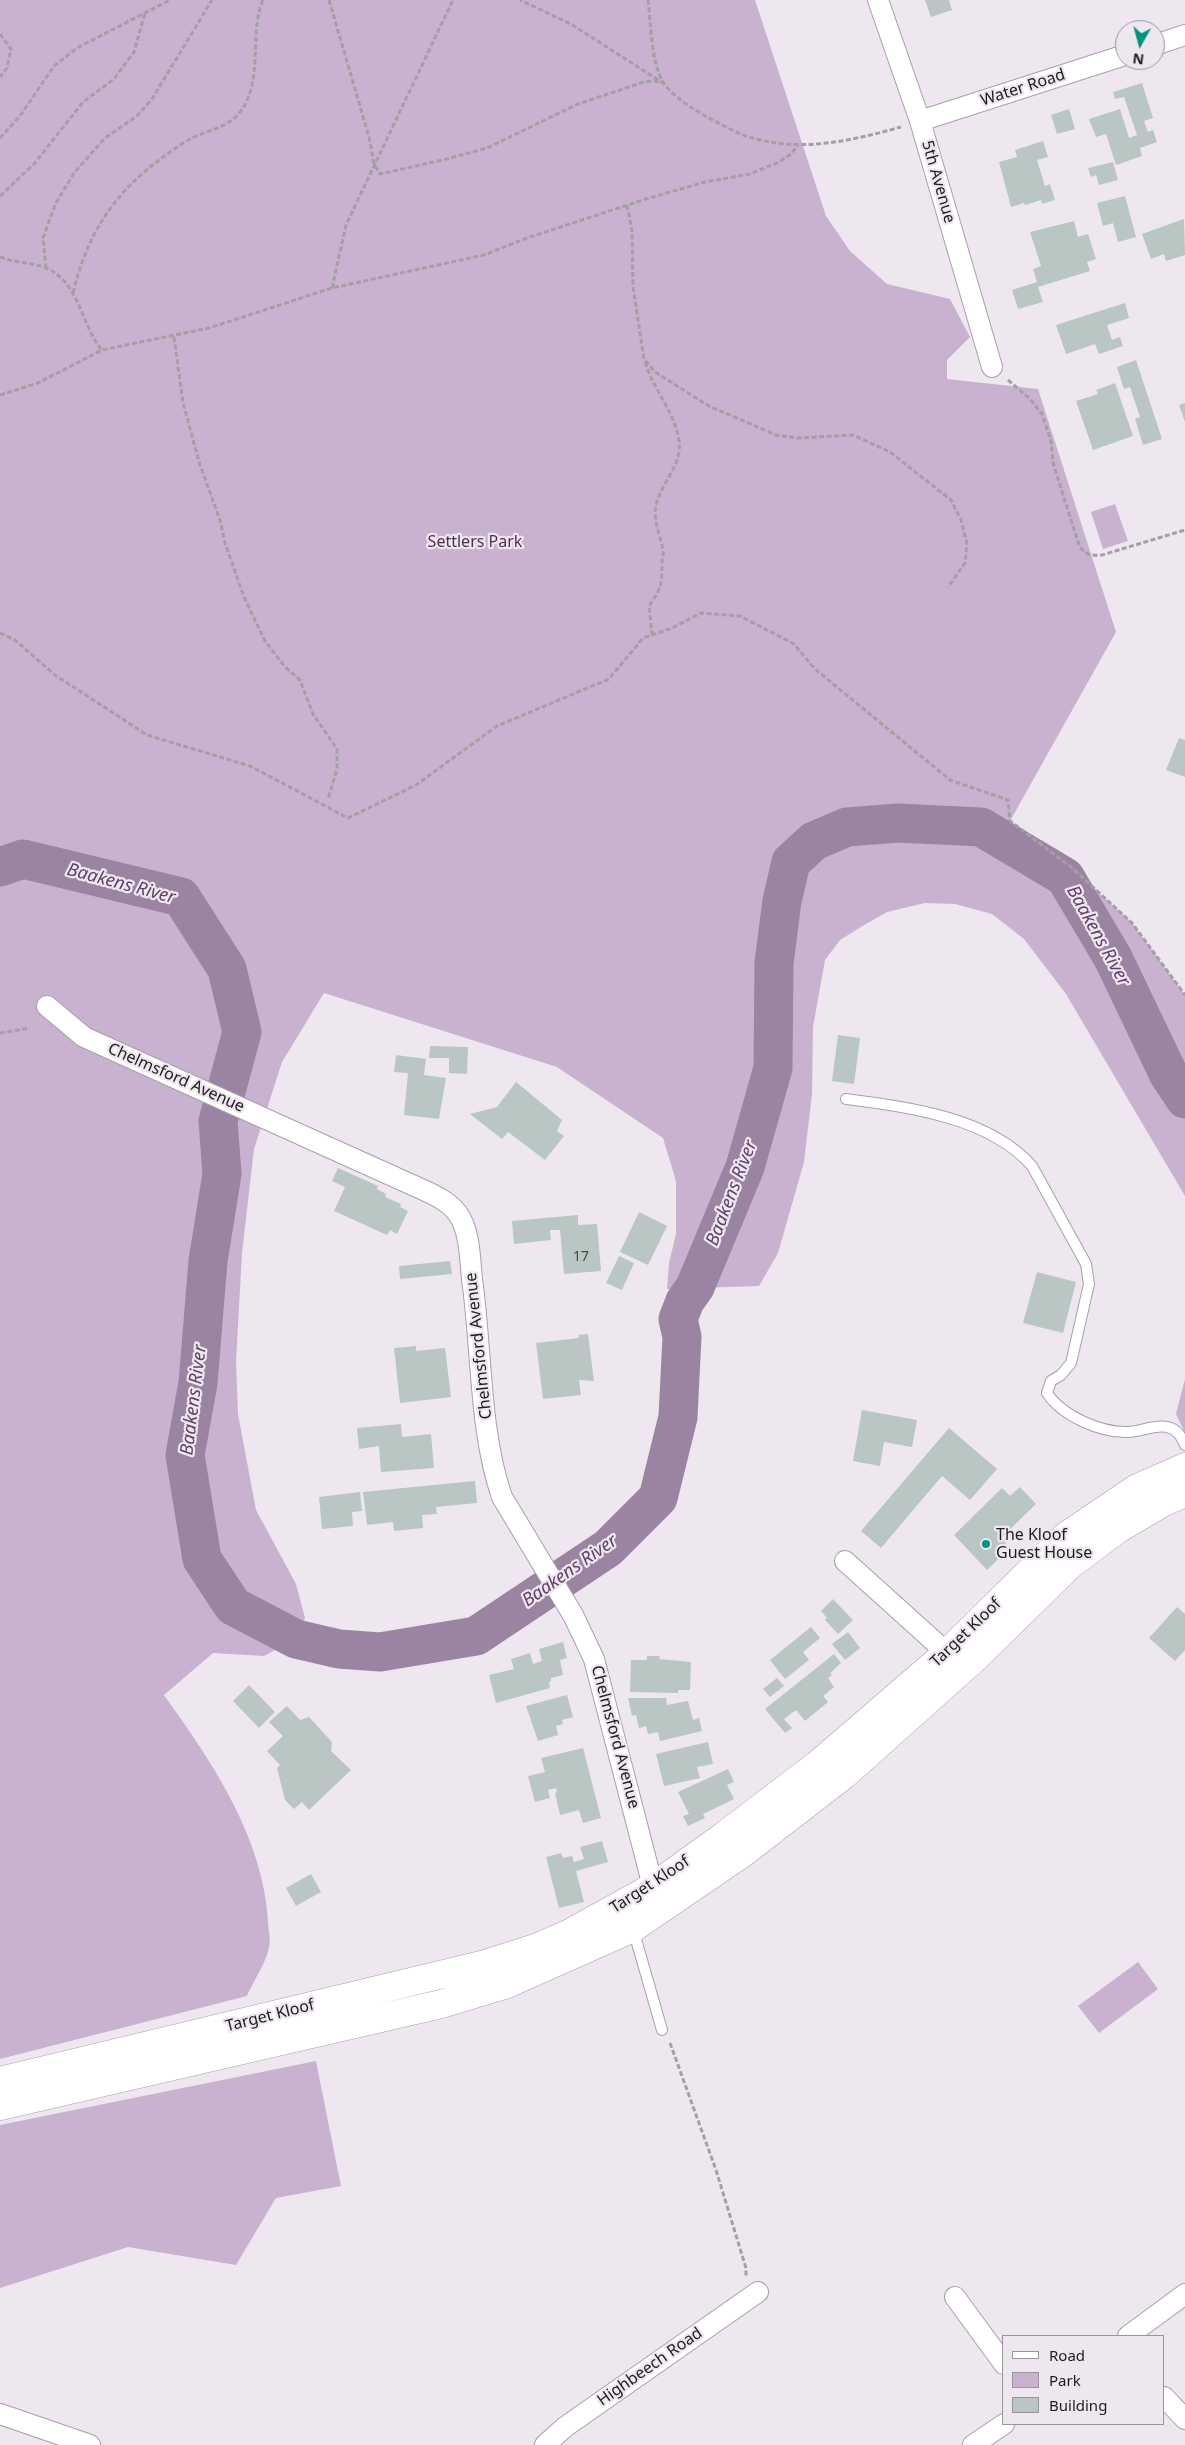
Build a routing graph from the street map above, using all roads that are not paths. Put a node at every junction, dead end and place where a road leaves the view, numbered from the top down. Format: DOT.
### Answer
graph roads {
  1 [pos="878,0"];
  2 [pos="1185,35"];
  3 [pos="1165,42"];
  4 [pos="1115,58"];
  5 [pos="920,121"];
  6 [pos="992,367"];
  7 [pos="47,1006"];
  8 [pos="846,1099"];
  9 [pos="1185,1445"];
  10 [pos="1185,1466"];
  11 [pos="1185,1493"];
  12 [pos="844,1561"];
  13 [pos="946,1653"];
  14 [pos="656,1898"];
  15 [pos="633,1928"];
  16 [pos="332,2001"];
  17 [pos="340,2028"];
  18 [pos="662,2030"];
  19 [pos="0,2081"];
  20 [pos="0,2106"];
  21 [pos="1185,2294"];
  22 [pos="752,2296"];
  23 [pos="954,2296"];
  24 [pos="1129,2335"];
  25 [pos="1002,2361"];
  26 [pos="1165,2398"];
  27 [pos="0,2414"];
  28 [pos="1185,2419"];
  29 [pos="1003,2425"];
  30 [pos="90,2445"];
  31 [pos="545,2445"];
  32 [pos="973,2445"];
  1 -- 5 [label="street, 5th Avenue"];
  2 -- 3 [label="street"];
  4 -- 5 [label="street, Water Road"];
  5 -- 6 [label="street, 5th Avenue"];
  7 -- 14 [label="street, Chelmsford Avenue"];
  8 -- 9 [label="lane"];
  10 -- 13 [label="main road, Target Kloof"];
  11 -- 14 [label="main road, Target Kloof"];
  12 -- 13 [label="street"];
  13 -- 14 [label="main road, Target Kloof"];
  14 -- 15 [label="main road, Target Kloof"];
  14 -- 16 [label="main road, Target Kloof"];
  15 -- 17 [label="main road, Target Kloof"];
  15 -- 18 [label="lane"];
  16 -- 17 [label="main road"];
  16 -- 19 [label="main road, Target Kloof"];
  17 -- 20 [label="main road, Target Kloof"];
  21 -- 24 [label="street"];
  22 -- 31 [label="street, Highbeech Road"];
  23 -- 25 [label="street"];
  26 -- 28 [label="street"];
  27 -- 30 [label="street"];
  29 -- 32 [label="street"];
}
